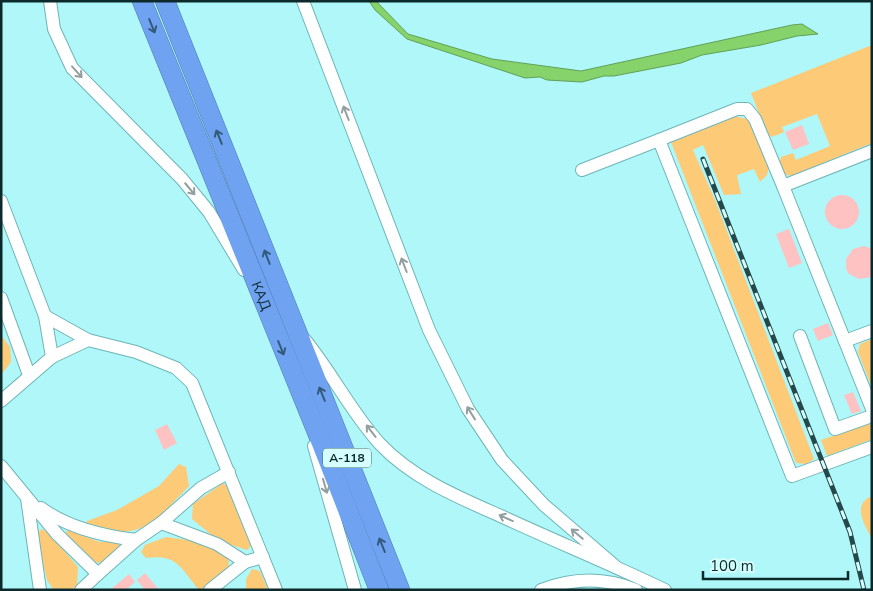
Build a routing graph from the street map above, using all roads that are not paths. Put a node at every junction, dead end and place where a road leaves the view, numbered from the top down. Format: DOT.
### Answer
graph roads {
  1 [pos="50,1"];
  2 [pos="142,1"];
  3 [pos="165,1"];
  4 [pos="303,1"];
  5 [pos="659,140"];
  6 [pos="872,150"];
  7 [pos="582,170"];
  8 [pos="783,186"];
  9 [pos="1,201"];
  10 [pos="1,298"];
  11 [pos="265,307"];
  12 [pos="45,316"];
  13 [pos="294,326"];
  14 [pos="872,331"];
  15 [pos="800,336"];
  16 [pos="88,340"];
  17 [pos="845,341"];
  18 [pos="52,357"];
  19 [pos="29,376"];
  20 [pos="298,389"];
  21 [pos="1,401"];
  22 [pos="872,409"];
  23 [pos="872,416"];
  24 [pos="872,447"];
  25 [pos="3,472"];
  26 [pos="229,472"];
  27 [pos="27,497"];
  28 [pos="160,523"];
  29 [pos="136,540"];
  30 [pos="263,557"];
  31 [pos="245,562"];
  32 [pos="615,566"];
  33 [pos="98,574"];
  34 [pos="40,590"];
  35 [pos="81,590"];
  36 [pos="210,590"];
  37 [pos="276,590"];
  38 [pos="355,590"];
  39 [pos="379,590"];
  40 [pos="400,590"];
  41 [pos="541,590"];
  42 [pos="636,590"];
  43 [pos="665,590"];
  1 -- 11 [label="street, one-way"];
  2 -- 11 [label="highway, КАД / А-118, one-way"];
  13 -- 3 [label="highway, КАД / А-118, one-way"];
  32 -- 4 [label="street, one-way"];
  5 -- 7 [label="street"];
  5 -- 8 [label="street"];
  5 -- 24 [label="street"];
  6 -- 8 [label="street"];
  8 -- 17 [label="street"];
  9 -- 12 [label="street"];
  10 -- 19 [label="street"];
  11 -- 20 [label="highway, КАД / А-118, one-way"];
  12 -- 16 [label="street"];
  12 -- 18 [label="street"];
  32 -- 13 [label="street, one-way"];
  40 -- 13 [label="highway, КАД / А-118, one-way"];
  14 -- 17 [label="street"];
  15 -- 23 [label="street"];
  16 -- 18 [label="street"];
  16 -- 26 [label="street"];
  17 -- 22 [label="street"];
  18 -- 19 [label="street"];
  19 -- 21 [label="street"];
  20 -- 38 [label="street, one-way"];
  20 -- 39 [label="highway, КАД / А-118"];
  25 -- 27 [label="street"];
  26 -- 28 [label="street"];
  26 -- 30 [label="street"];
  27 -- 29 [label="street"];
  27 -- 33 [label="street"];
  27 -- 34 [label="street"];
  28 -- 29 [label="street"];
  28 -- 31 [label="street"];
  29 -- 33 [label="street"];
  30 -- 31 [label="street"];
  30 -- 37 [label="street"];
  31 -- 36 [label="street"];
  32 -- 43 [label="street"];
  33 -- 35 [label="street"];
  41 -- 42 [label="street"];
}
